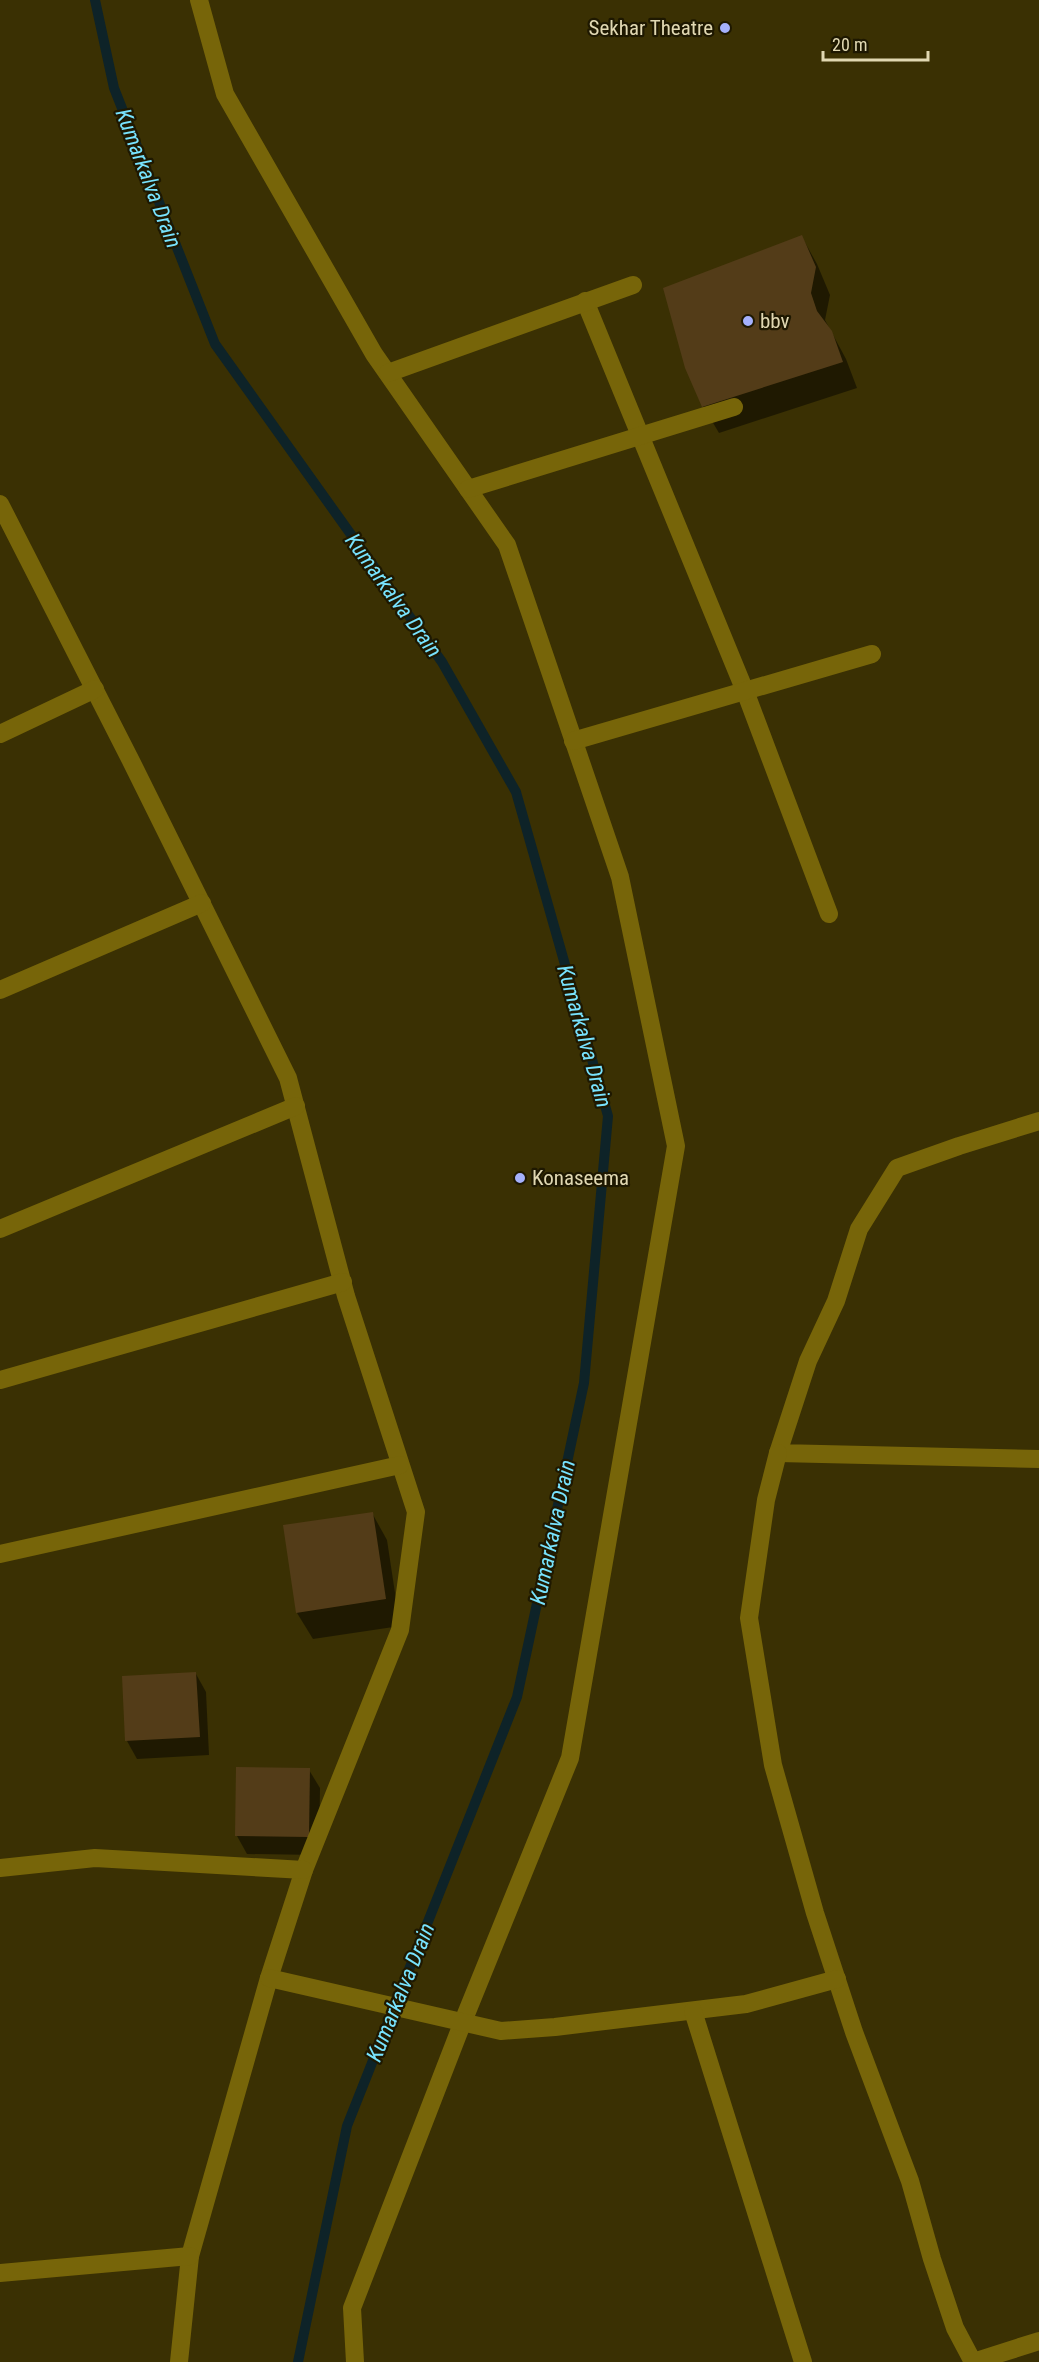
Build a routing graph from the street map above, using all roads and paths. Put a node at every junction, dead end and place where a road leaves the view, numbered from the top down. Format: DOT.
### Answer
graph roads {
  1 [pos="199,0"];
  2 [pos="633,285"];
  3 [pos="585,301"];
  4 [pos="388,373"];
  5 [pos="734,407"];
  6 [pos="641,436"];
  7 [pos="468,489"];
  8 [pos="0,504"];
  9 [pos="872,654"];
  10 [pos="95,689"];
  11 [pos="745,691"];
  12 [pos="0,734"];
  13 [pos="573,741"];
  14 [pos="202,903"];
  15 [pos="829,914"];
  16 [pos="0,990"];
  17 [pos="296,1106"];
  18 [pos="1039,1121"];
  19 [pos="0,1229"];
  20 [pos="343,1282"];
  21 [pos="0,1380"];
  22 [pos="778,1453"];
  23 [pos="1039,1459"];
  24 [pos="400,1465"];
  25 [pos="0,1554"];
  26 [pos="0,1868"];
  27 [pos="304,1870"];
  28 [pos="269,1978"];
  29 [pos="837,1979"];
  30 [pos="693,2011"];
  31 [pos="462,2024"];
  32 [pos="190,2256"];
  33 [pos="0,2273"];
  34 [pos="1039,2341"];
  35 [pos="179,2362"];
  36 [pos="355,2362"];
  37 [pos="804,2362"];
  38 [pos="973,2362"];
  1 -- 4 [label="street"];
  2 -- 3 [label="street"];
  3 -- 4 [label="street"];
  3 -- 6 [label="street"];
  4 -- 7 [label="street"];
  5 -- 6 [label="street"];
  6 -- 7 [label="street"];
  6 -- 11 [label="street"];
  7 -- 13 [label="street"];
  8 -- 10 [label="street"];
  9 -- 11 [label="street"];
  10 -- 12 [label="street"];
  10 -- 14 [label="street"];
  11 -- 13 [label="street"];
  11 -- 15 [label="street"];
  13 -- 31 [label="street"];
  14 -- 16 [label="street"];
  14 -- 17 [label="street"];
  17 -- 19 [label="street"];
  17 -- 20 [label="street"];
  18 -- 22 [label="street"];
  20 -- 21 [label="street"];
  20 -- 24 [label="street"];
  22 -- 23 [label="street"];
  22 -- 29 [label="street"];
  24 -- 25 [label="street"];
  24 -- 27 [label="street"];
  26 -- 27 [label="street"];
  27 -- 28 [label="street"];
  28 -- 31 [label="street"];
  28 -- 32 [label="street"];
  29 -- 30 [label="street"];
  29 -- 38 [label="street"];
  30 -- 31 [label="street"];
  30 -- 37 [label="street"];
  31 -- 36 [label="street"];
  32 -- 33 [label="street"];
  32 -- 35 [label="street"];
  34 -- 38 [label="street"];
}
